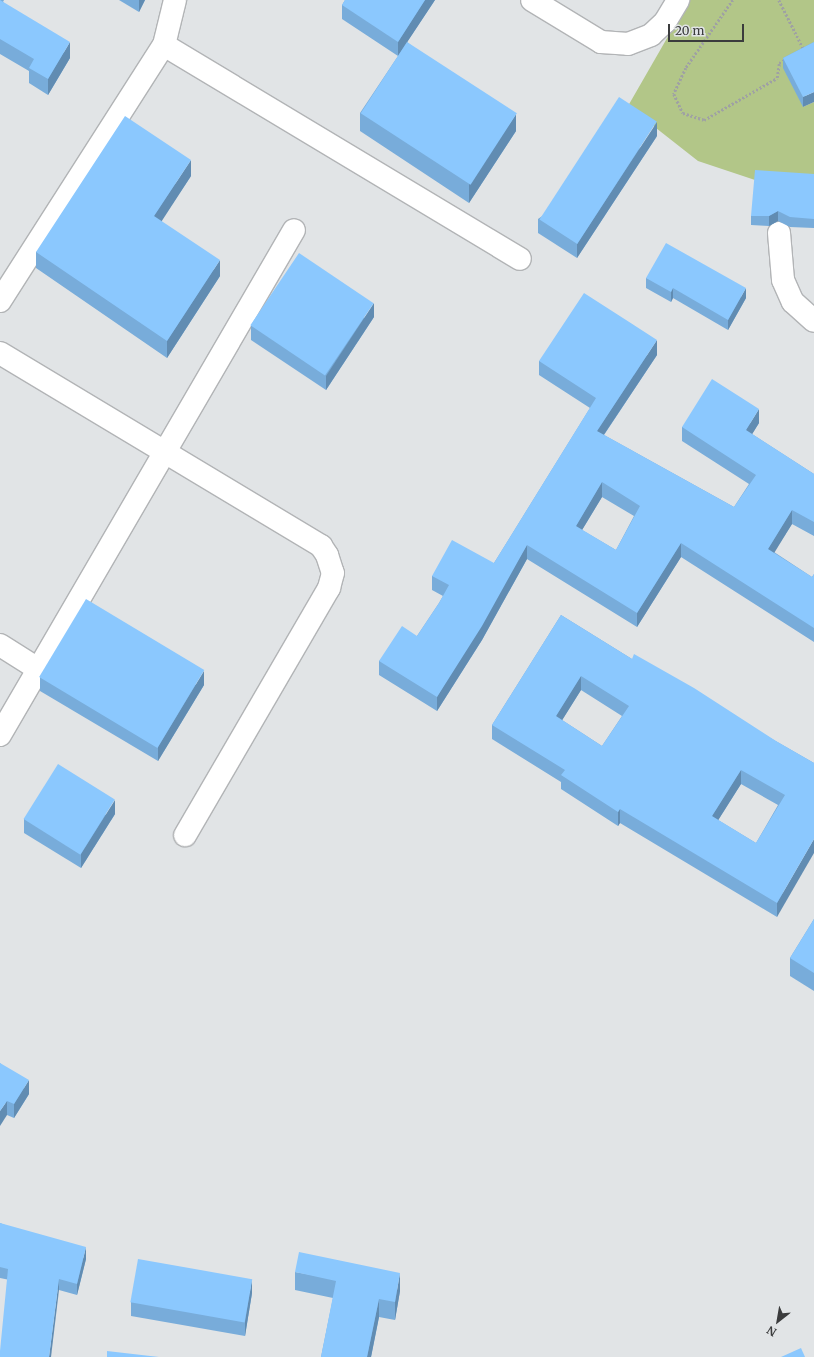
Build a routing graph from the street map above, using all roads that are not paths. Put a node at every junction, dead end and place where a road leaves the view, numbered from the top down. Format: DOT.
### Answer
graph roads {
  1 [pos="175,0"];
  2 [pos="532,0"];
  3 [pos="678,0"];
  4 [pos="164,45"];
  5 [pos="294,230"];
  6 [pos="779,233"];
  7 [pos="520,259"];
  8 [pos="0,301"];
  9 [pos="814,321"];
  10 [pos="0,353"];
  11 [pos="164,452"];
  12 [pos="0,645"];
  13 [pos="38,669"];
  14 [pos="0,735"];
  15 [pos="185,835"];
  1 -- 4 [label="street"];
  2 -- 3 [label="street"];
  4 -- 7 [label="street"];
  4 -- 8 [label="street"];
  5 -- 11 [label="street"];
  6 -- 9 [label="street"];
  10 -- 11 [label="street"];
  11 -- 13 [label="street"];
  11 -- 15 [label="street"];
  12 -- 13 [label="street"];
  13 -- 14 [label="street"];
}
